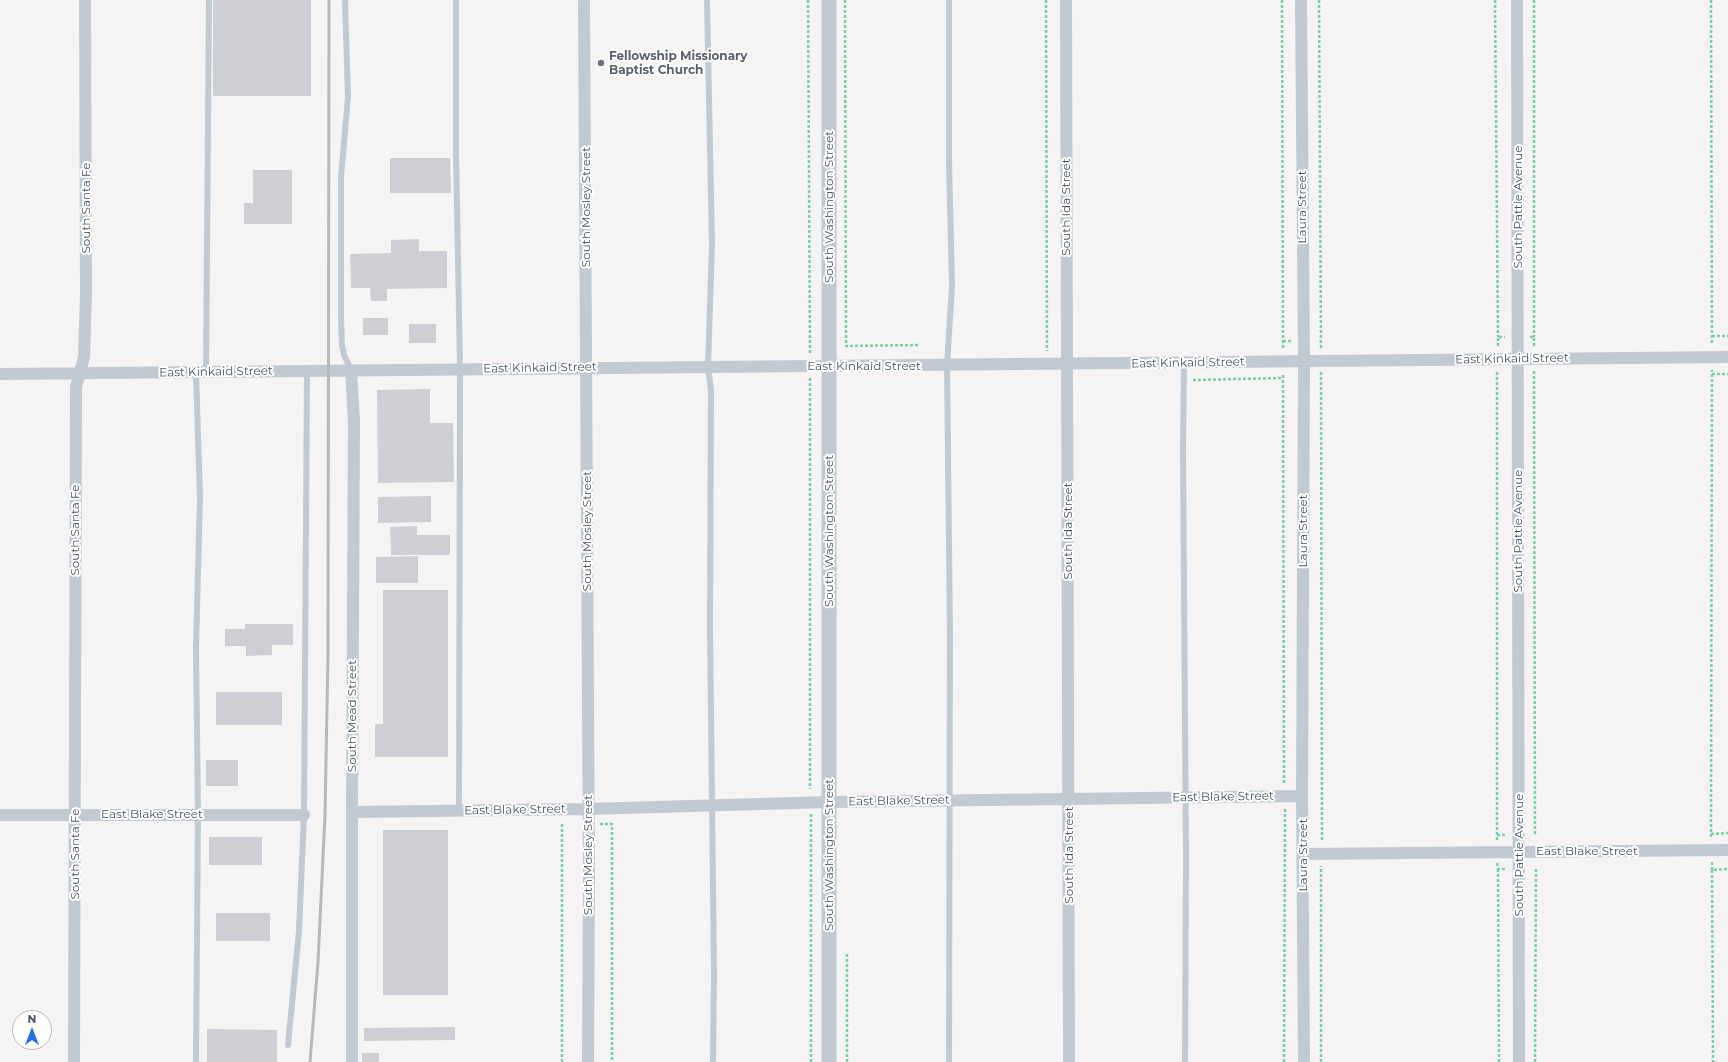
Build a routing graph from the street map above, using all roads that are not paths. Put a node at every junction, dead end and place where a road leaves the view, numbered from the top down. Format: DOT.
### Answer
graph roads {
  1 [pos="85,0"];
  2 [pos="209,0"];
  3 [pos="345,0"];
  4 [pos="456,0"];
  5 [pos="584,0"];
  6 [pos="707,0"];
  7 [pos="829,0"];
  8 [pos="949,0"];
  9 [pos="1066,0"];
  10 [pos="1301,0"];
  11 [pos="1517,0"];
  12 [pos="1728,357"];
  13 [pos="1518,359"];
  14 [pos="1304,361"];
  15 [pos="1184,363"];
  16 [pos="1067,364"];
  17 [pos="947,365"];
  18 [pos="829,366"];
  19 [pos="708,367"];
  20 [pos="587,368"];
  21 [pos="460,369"];
  22 [pos="351,370"];
  23 [pos="307,371"];
  24 [pos="201,372"];
  25 [pos="80,373"];
  26 [pos="0,374"];
  27 [pos="1302,796"];
  28 [pos="1185,797"];
  29 [pos="1069,799"];
  30 [pos="950,800"];
  31 [pos="829,802"];
  32 [pos="713,805"];
  33 [pos="588,809"];
  34 [pos="459,810"];
  35 [pos="352,812"];
  36 [pos="75,814"];
  37 [pos="198,814"];
  38 [pos="0,815"];
  39 [pos="304,815"];
  40 [pos="1728,850"];
  41 [pos="1519,852"];
  42 [pos="1303,854"];
  43 [pos="288,1045"];
  44 [pos="74,1062"];
  45 [pos="196,1062"];
  46 [pos="352,1062"];
  47 [pos="588,1062"];
  48 [pos="714,1062"];
  49 [pos="829,1062"];
  50 [pos="949,1062"];
  51 [pos="1069,1062"];
  52 [pos="1185,1062"];
  53 [pos="1304,1062"];
  54 [pos="1519,1062"];
  1 -- 25 [label="street, South Santa Fe"];
  2 -- 24 [label="lane"];
  3 -- 22 [label="lane"];
  4 -- 21 [label="lane"];
  5 -- 20 [label="street, South Mosley Street"];
  6 -- 19 [label="lane"];
  7 -- 18 [label="street, South Washington Street"];
  8 -- 17 [label="lane"];
  9 -- 16 [label="street, South Ida Street"];
  10 -- 14 [label="street, Laura Street"];
  11 -- 13 [label="street, South Pattie Avenue"];
  12 -- 13 [label="street, East Kinkaid Street"];
  13 -- 14 [label="street, East Kinkaid Street"];
  13 -- 41 [label="street, South Pattie Avenue"];
  14 -- 15 [label="street, East Kinkaid Street"];
  14 -- 27 [label="street, Laura Street"];
  15 -- 16 [label="street, East Kinkaid Street"];
  15 -- 28 [label="lane"];
  16 -- 17 [label="street, East Kinkaid Street"];
  16 -- 29 [label="street, South Ida Street"];
  17 -- 18 [label="street, East Kinkaid Street"];
  17 -- 30 [label="lane"];
  18 -- 19 [label="street, East Kinkaid Street"];
  18 -- 31 [label="street, South Washington Street"];
  19 -- 20 [label="street, East Kinkaid Street"];
  19 -- 32 [label="lane"];
  20 -- 21 [label="street, East Kinkaid Street"];
  20 -- 33 [label="street, South Mosley Street"];
  21 -- 22 [label="street, East Kinkaid Street"];
  21 -- 34 [label="lane"];
  22 -- 23 [label="street, East Kinkaid Street"];
  22 -- 35 [label="street, South Mead Street"];
  23 -- 24 [label="street, East Kinkaid Street"];
  23 -- 39 [label="lane"];
  24 -- 25 [label="street, East Kinkaid Street"];
  24 -- 37 [label="lane"];
  25 -- 26 [label="street, East Kinkaid Street"];
  25 -- 36 [label="street, South Santa Fe"];
  27 -- 28 [label="street, East Blake Street"];
  27 -- 42 [label="street, Laura Street"];
  28 -- 29 [label="street, East Blake Street"];
  28 -- 52 [label="lane"];
  29 -- 30 [label="street, East Blake Street"];
  29 -- 51 [label="street, South Ida Street"];
  30 -- 31 [label="street, East Blake Street"];
  30 -- 50 [label="lane"];
  31 -- 32 [label="street, East Blake Street"];
  31 -- 49 [label="street, South Washington Street"];
  32 -- 33 [label="street, East Blake Street"];
  32 -- 48 [label="lane"];
  33 -- 34 [label="street, East Blake Street"];
  33 -- 47 [label="street, South Mosley Street"];
  34 -- 35 [label="street, East Blake Street"];
  35 -- 46 [label="street, South Mead Street"];
  36 -- 37 [label="street, East Blake Street"];
  36 -- 38 [label="street, East Blake Street"];
  36 -- 44 [label="street, South Santa Fe"];
  37 -- 39 [label="street, East Blake Street"];
  37 -- 45 [label="lane"];
  39 -- 43 [label="lane"];
  40 -- 41 [label="street, East Blake Street"];
  41 -- 42 [label="street, East Blake Street"];
  41 -- 54 [label="street, South Pattie Avenue"];
  42 -- 53 [label="street, Laura Street"];
}
